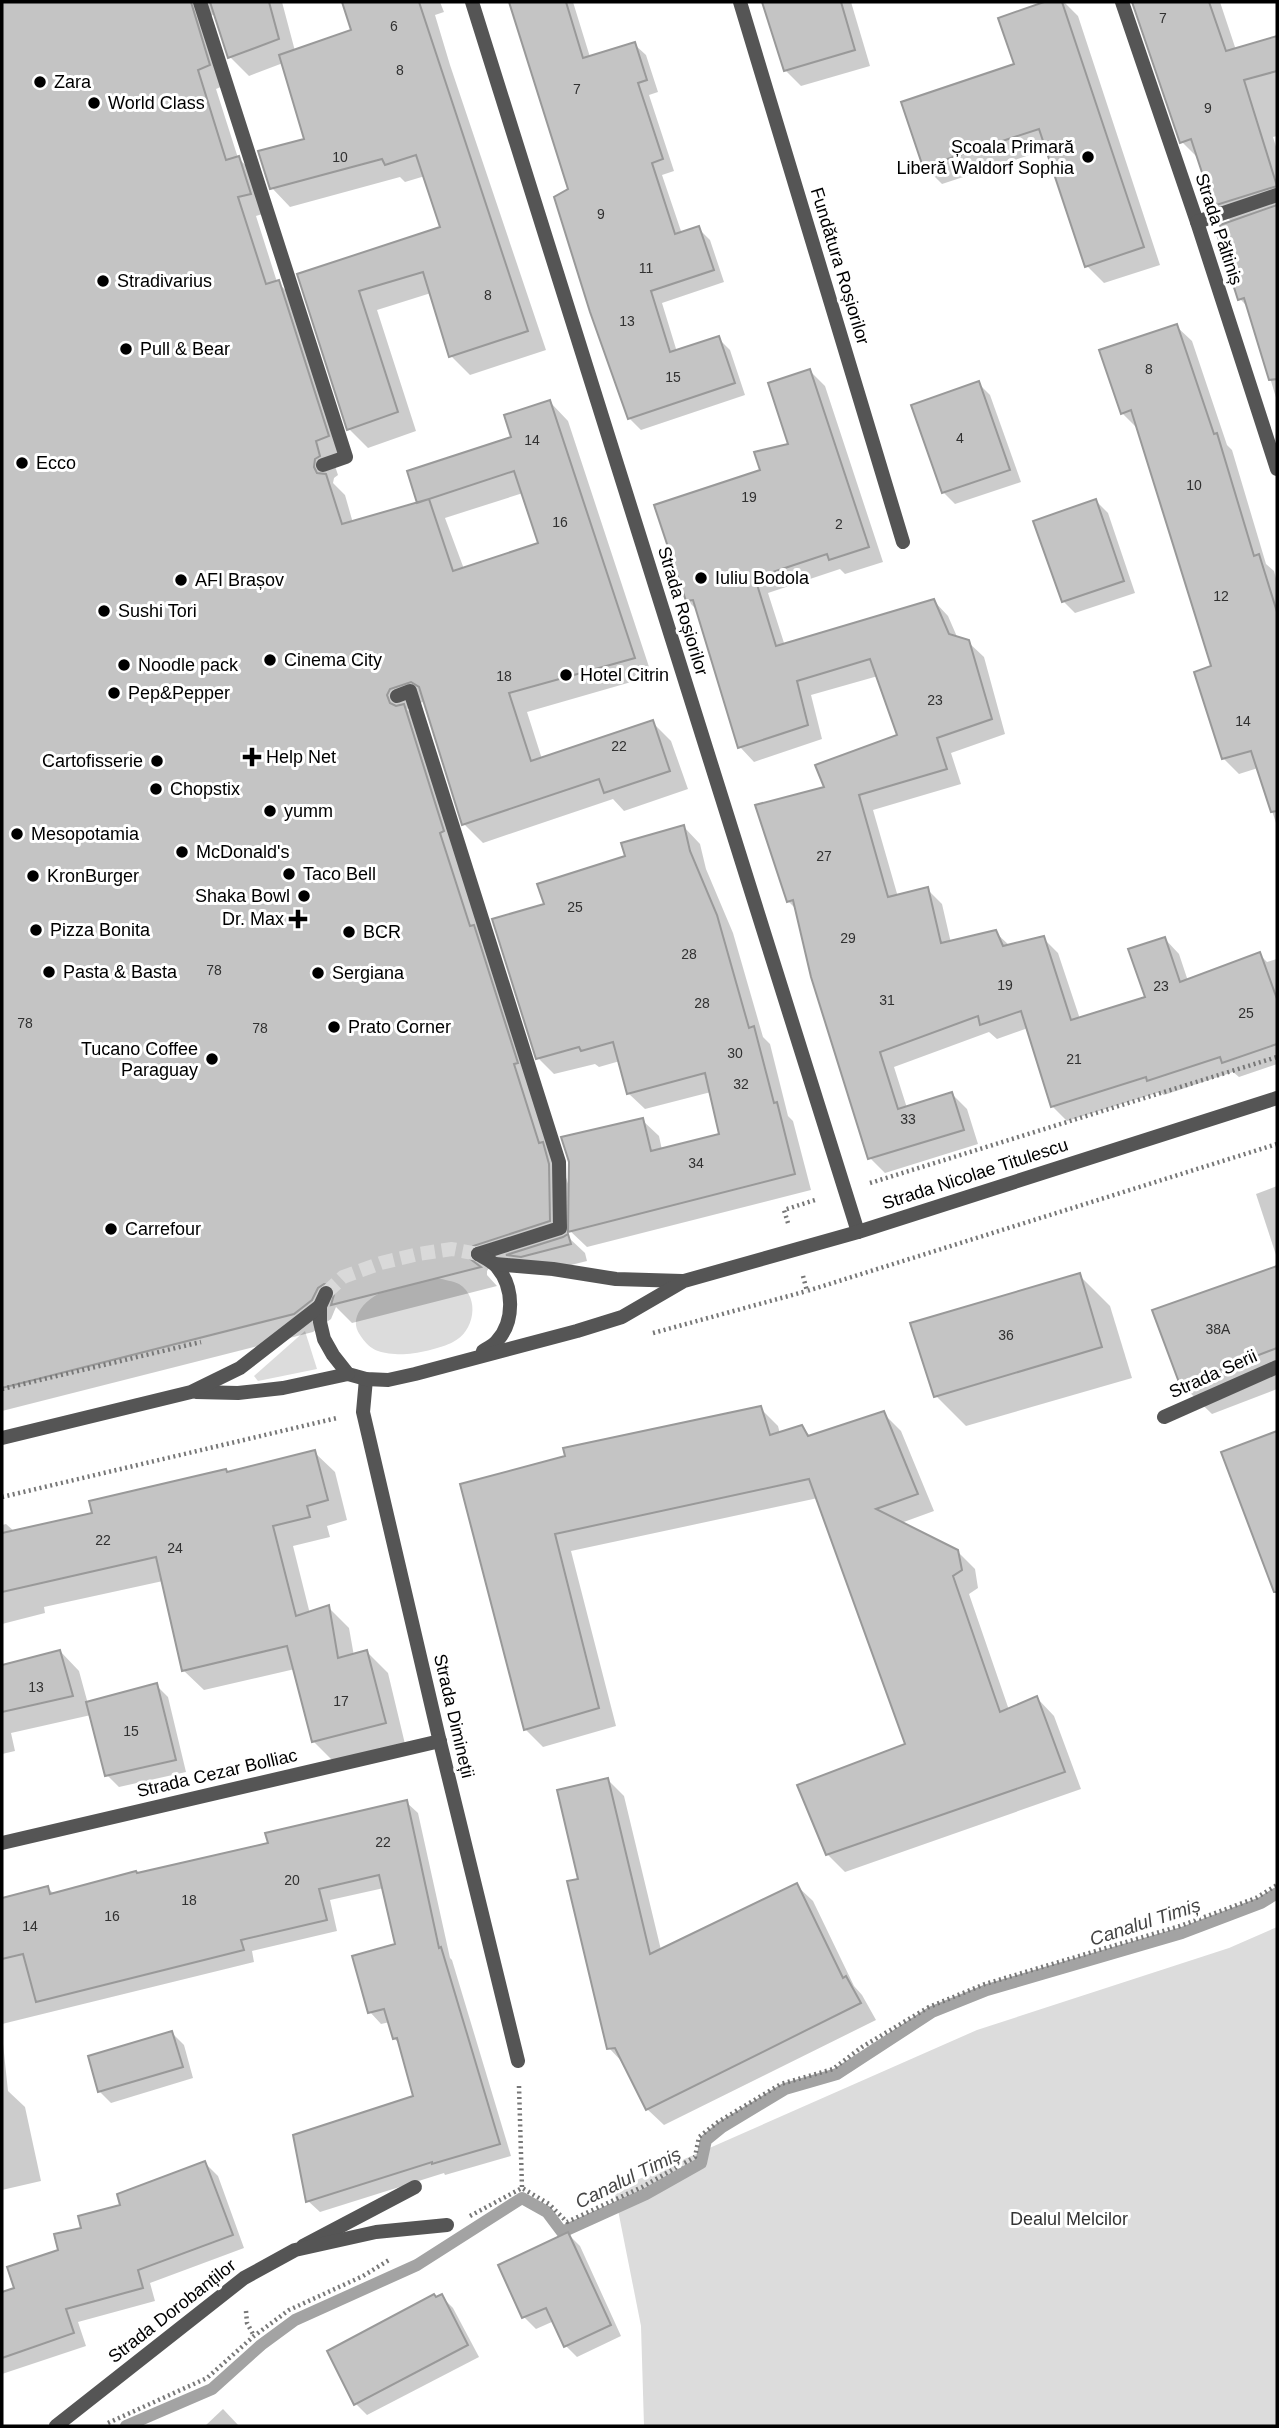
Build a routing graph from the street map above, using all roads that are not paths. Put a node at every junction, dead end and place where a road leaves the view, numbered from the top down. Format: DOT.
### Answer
graph roads {
  1 [pos="200,2"];
  2 [pos="472,2"];
  3 [pos="740,2"];
  4 [pos="1122,2"];
  5 [pos="1277,194"];
  6 [pos="1198,222"];
  7 [pos="323,465"];
  8 [pos="1277,469"];
  9 [pos="903,542"];
  10 [pos="397,696"];
  11 [pos="1277,1098"];
  12 [pos="858,1232"];
  13 [pos="495,1264"];
  14 [pos="684,1281"];
  15 [pos="473,1357"];
  16 [pos="1277,1367"];
  17 [pos="348,1374"];
  18 [pos="366,1379"];
  19 [pos="191,1392"];
  20 [pos="1164,1417"];
  21 [pos="2,1438"];
  22 [pos="440,1741"];
  23 [pos="2,1843"];
  24 [pos="518,2060"];
  25 [pos="415,2187"];
  26 [pos="447,2225"];
  27 [pos="295,2250"];
  28 [pos="56,2426"];
  1 -- 7 [label="street"];
  2 -- 12 [label="street, Strada Roșiorilor"];
  3 -- 9 [label="street, Fundătura Roșiorilor"];
  4 -- 6 [label="street, Strada Păltiniș"];
  5 -- 6 [label="street"];
  6 -- 8 [label="street, Strada Păltiniș"];
  10 -- 13 [label="street, Strada Nicolae Titulescu"];
  11 -- 12 [label="street, Strada Nicolae Titulescu"];
  12 -- 14 [label="street, Strada Nicolae Titulescu"];
  13 -- 14 [label="street, Strada Nicolae Titulescu"];
  13 -- 15 [label="street, Strada Nicolae Titulescu"];
  14 -- 15 [label="street, Strada Nicolae Titulescu"];
  15 -- 18 [label="street, Strada Nicolae Titulescu"];
  16 -- 20 [label="street, Strada Serii"];
  17 -- 18 [label="street, Strada Nicolae Titulescu"];
  17 -- 19 [label="street, Strada Nicolae Titulescu"];
  17 -- 19 [label="street, Strada Nicolae Titulescu"];
  18 -- 22 [label="street, Strada Dimineții"];
  19 -- 21 [label="street, Strada Nicolae Titulescu"];
  22 -- 23 [label="street, Strada Cezar Bolliac"];
  22 -- 24 [label="street, Strada Dimineții"];
  25 -- 27 [label="street"];
  26 -- 27 [label="street, Strada Dorobanților"];
  27 -- 28 [label="street, Strada Dorobanților"];
}
